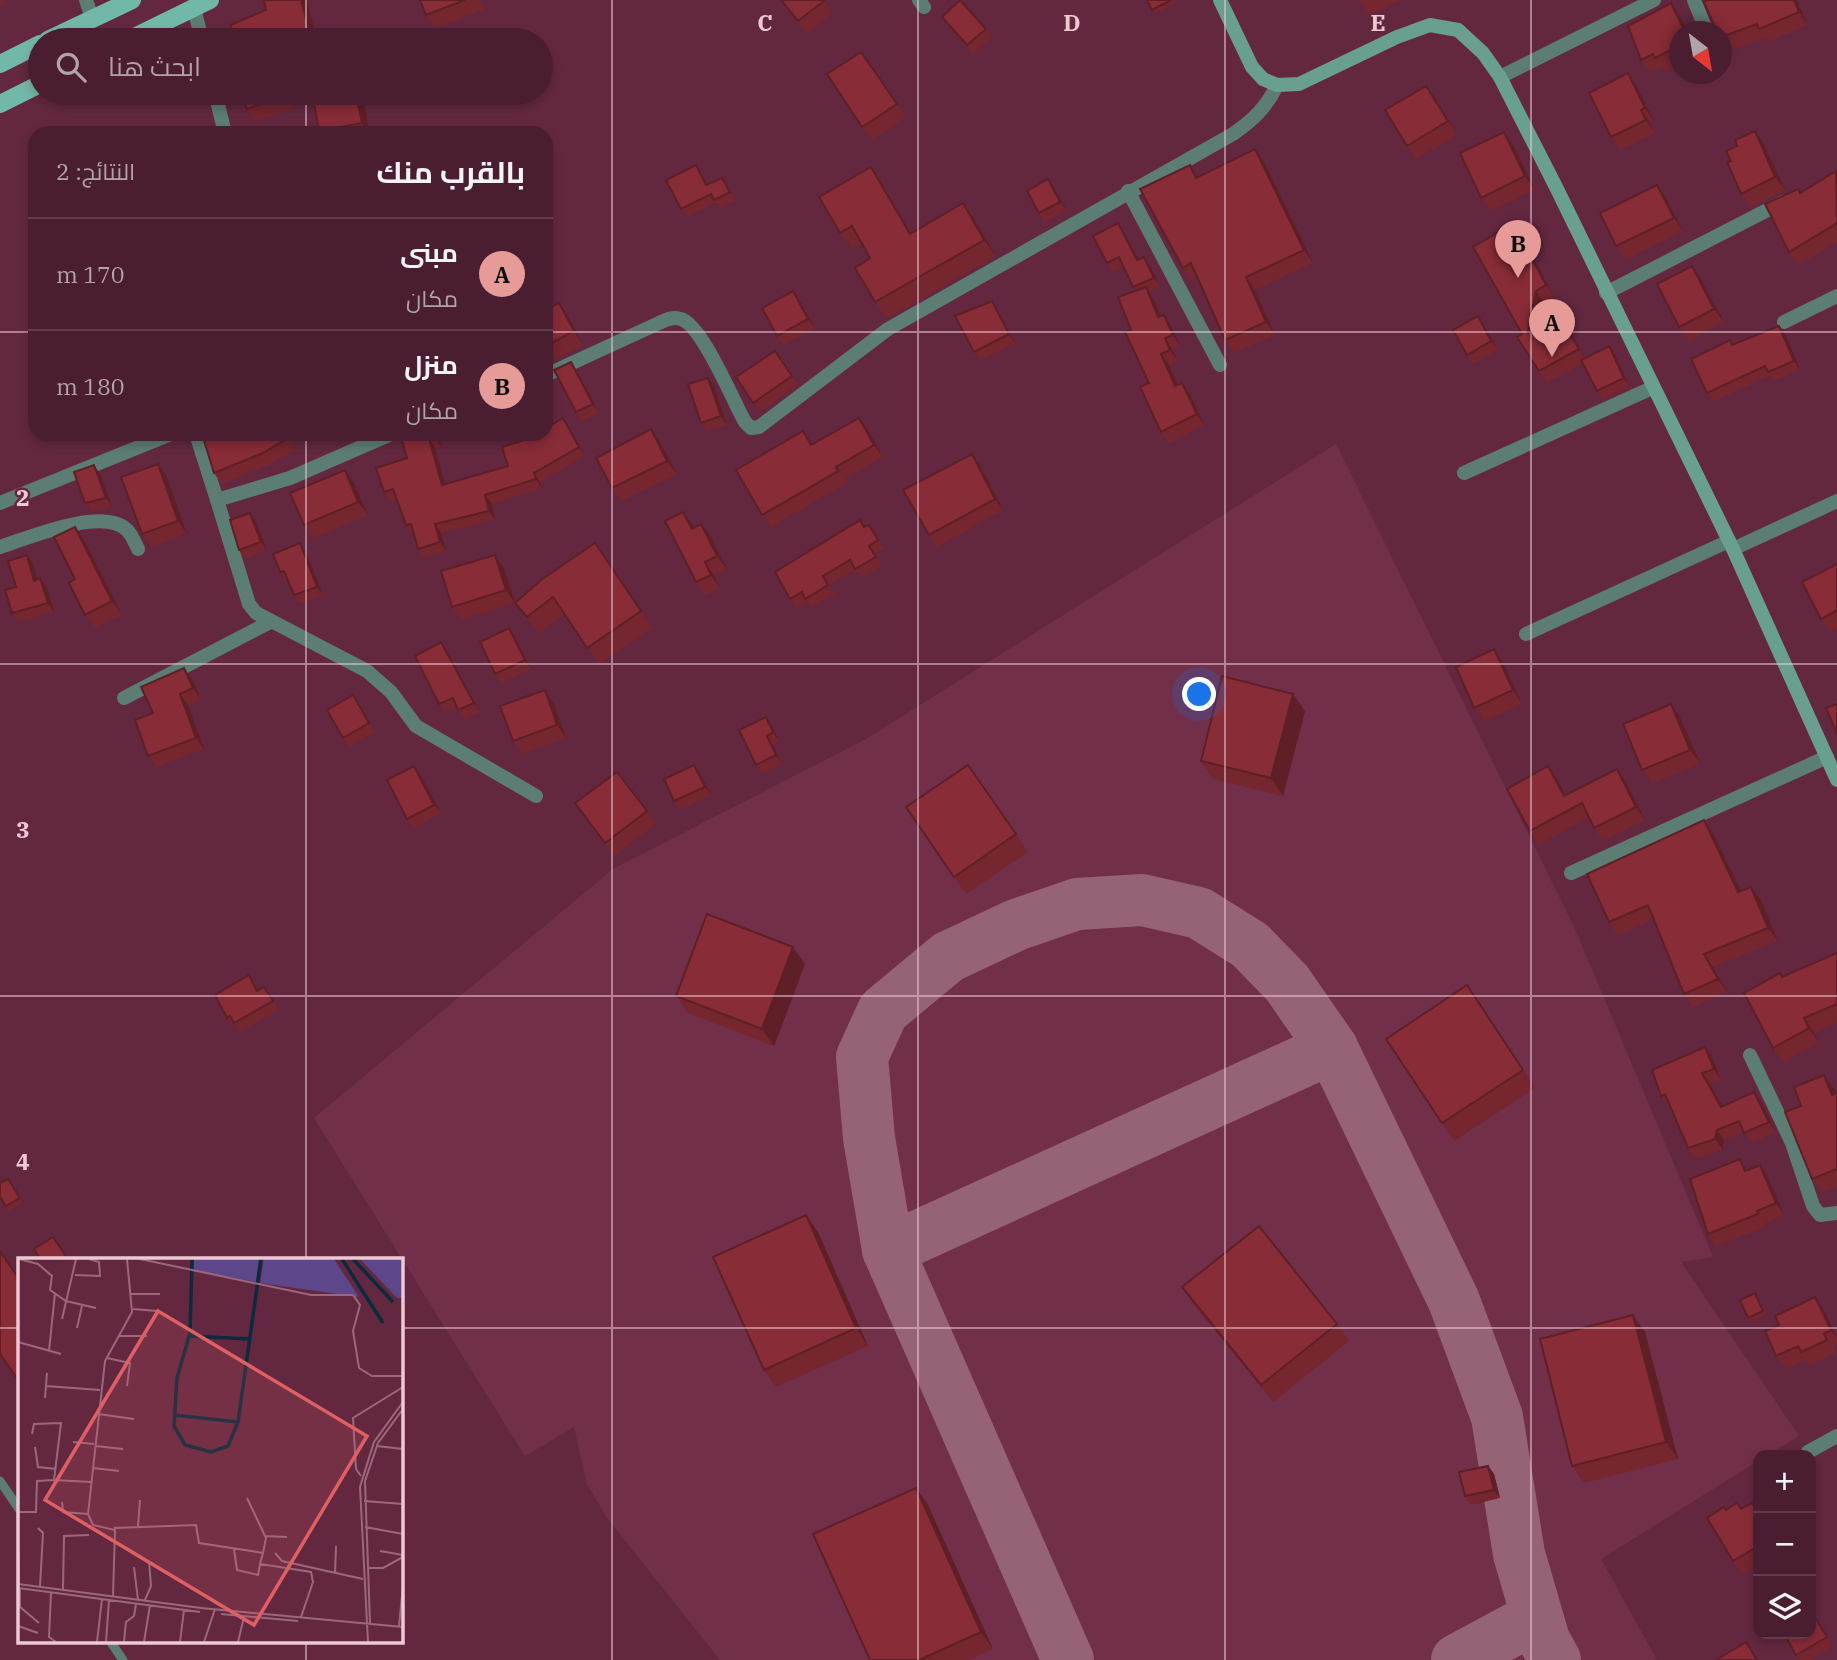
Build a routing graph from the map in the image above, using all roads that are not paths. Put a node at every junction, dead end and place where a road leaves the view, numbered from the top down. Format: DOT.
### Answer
graph roads {
  1 [pos="86,0"];
  2 [pos="132,0"];
  3 [pos="1220,0"];
  4 [pos="1654,0"];
  5 [pos="1694,0"];
  6 [pos="202,4"];
  7 [pos="92,18"];
  8 [pos="1703,21"];
  9 [pos="72,28"];
  10 [pos="153,28"];
  11 [pos="202,28"];
  12 [pos="28,50"];
  13 [pos="0,64"];
  14 [pos="1500,77"];
  15 [pos="1277,85"];
  16 [pos="28,90"];
  17 [pos="0,104"];
  18 [pos="218,105"];
  19 [pos="223,126"];
  20 [pos="1128,191"];
  21 [pos="1801,192"];
  22 [pos="1606,293"];
  23 [pos="1837,296"];
  24 [pos="1784,322"];
  25 [pos="1220,365"];
  26 [pos="553,372"];
  27 [pos="1652,388"];
  28 [pos="154,441"];
  29 [pos="198,441"];
  30 [pos="375,441"];
  31 [pos="1464,472"];
  32 [pos="217,500"];
  33 [pos="1837,501"];
  34 [pos="0,503"];
  35 [pos="1731,545"];
  36 [pos="0,547"];
  37 [pos="138,549"];
  38 [pos="270,622"];
  39 [pos="1525,634"];
  40 [pos="124,698"];
  41 [pos="1826,757"];
  42 [pos="1837,780"];
  43 [pos="536,796"];
  44 [pos="1571,873"];
  45 [pos="1750,1055"];
  46 [pos="1837,1213"];
  47 [pos="1837,1436"];
  48 [pos="1812,1450"];
  49 [pos="0,1481"];
  50 [pos="18,1508"];
  51 [pos="111,1642"];
  52 [pos="123,1660"];
  1 -- 7 [label="street"];
  2 -- 7 [label="main road"];
  3 -- 15 [label="main road"];
  4 -- 14 [label="street"];
  5 -- 8 [label="street"];
  6 -- 10 [label="main road"];
  6 -- 11 [label="street"];
  7 -- 9 [label="main road"];
  12 -- 13 [label="main road"];
  14 -- 15 [label="main road"];
  14 -- 22 [label="main road"];
  15 -- 20 [label="street"];
  16 -- 17 [label="main road"];
  18 -- 19 [label="street"];
  20 -- 25 [label="street"];
  20 -- 26 [label="street"];
  21 -- 22 [label="street"];
  22 -- 27 [label="main road"];
  23 -- 24 [label="street"];
  27 -- 31 [label="street"];
  27 -- 35 [label="main road"];
  28 -- 34 [label="street"];
  29 -- 32 [label="street"];
  30 -- 32 [label="street"];
  32 -- 38 [label="street"];
  33 -- 35 [label="street"];
  35 -- 39 [label="street"];
  35 -- 41 [label="main road"];
  36 -- 37 [label="street"];
  38 -- 40 [label="street"];
  38 -- 43 [label="street"];
  41 -- 42 [label="main road"];
  41 -- 44 [label="street"];
  45 -- 46 [label="street"];
  47 -- 48 [label="street"];
  49 -- 50 [label="lane"];
  51 -- 52 [label="lane"];
}
